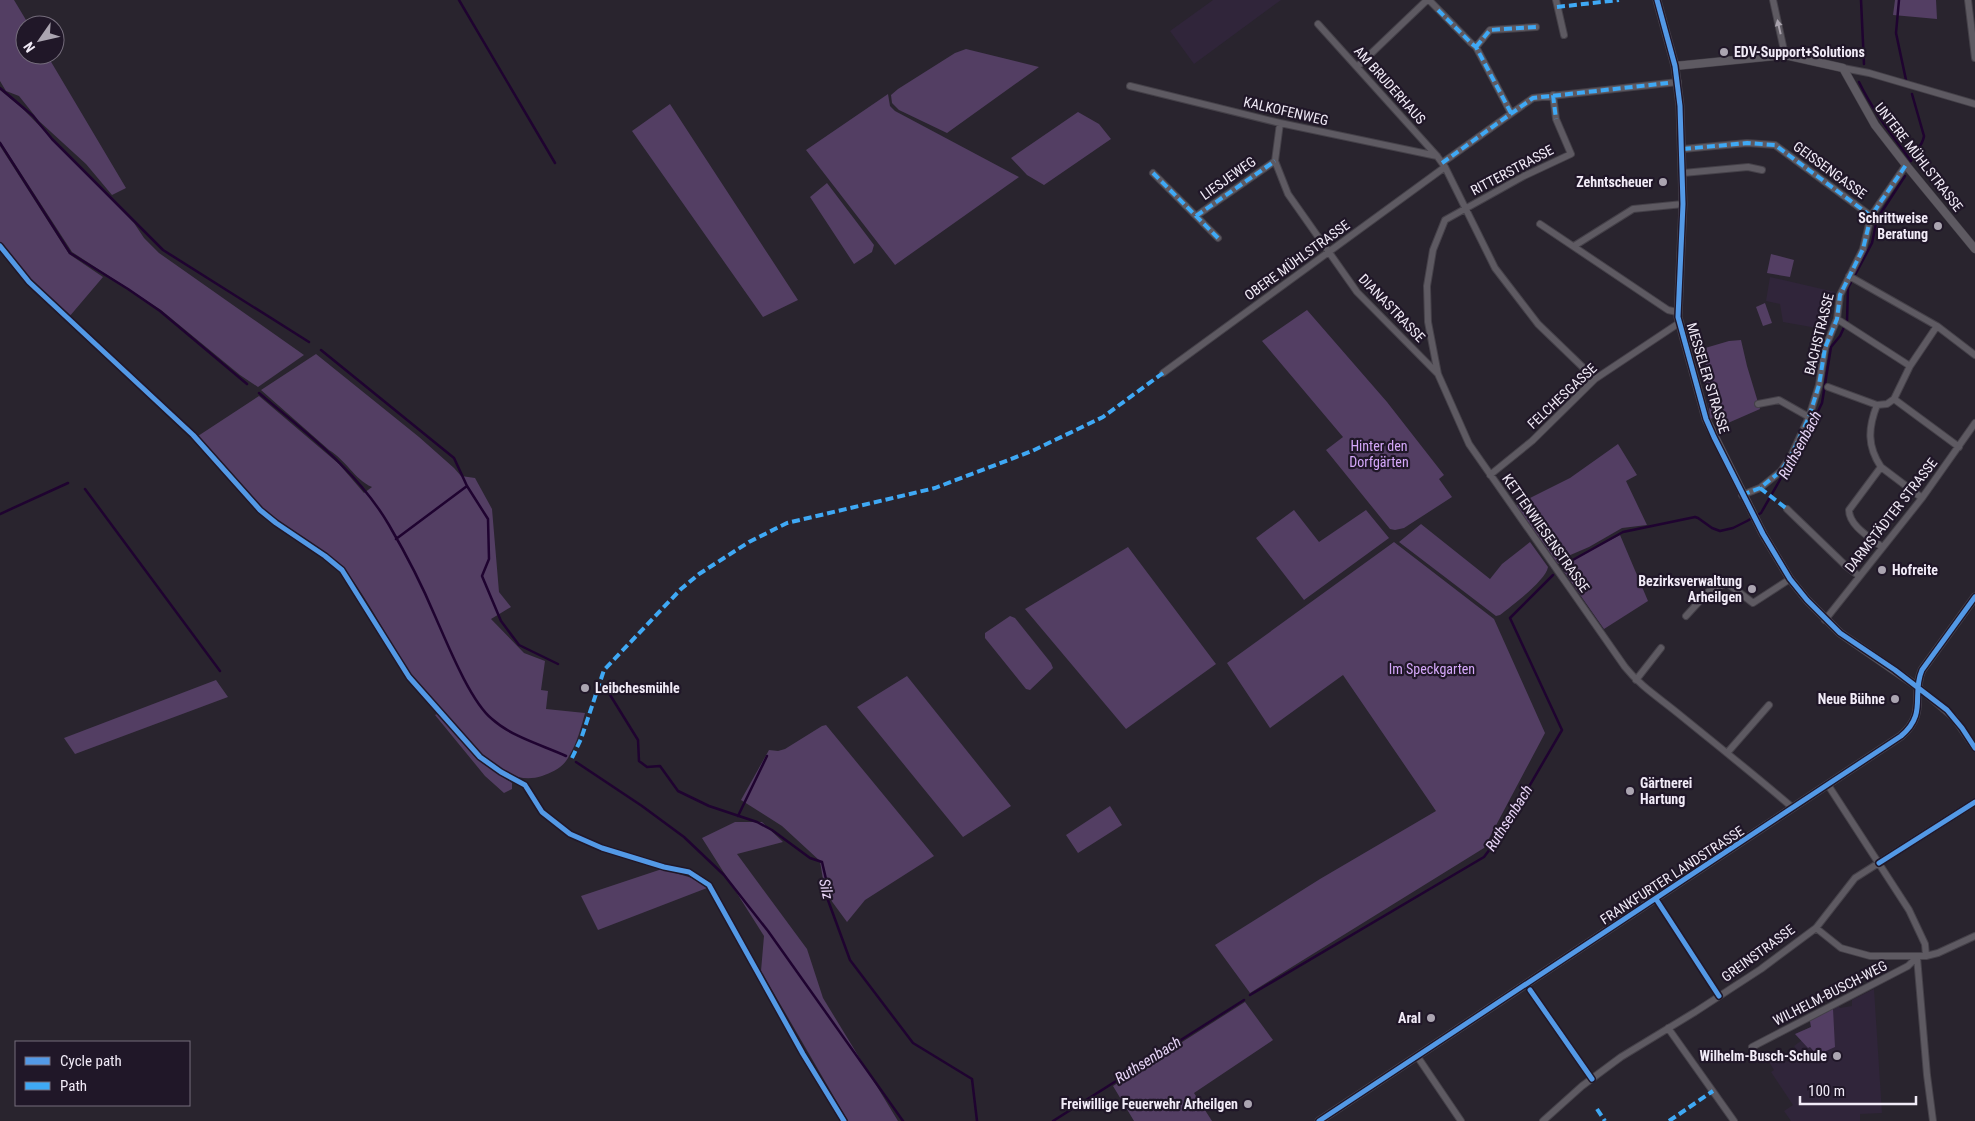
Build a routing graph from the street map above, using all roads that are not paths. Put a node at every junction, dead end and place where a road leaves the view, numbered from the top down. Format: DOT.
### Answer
graph roads {
  1 [pos="1428,0"];
  2 [pos="1556,0"];
  3 [pos="1657,0"];
  4 [pos="1773,0"];
  5 [pos="1968,0"];
  6 [pos="1318,24"];
  7 [pos="1536,26"];
  8 [pos="1564,35"];
  9 [pos="1476,47"];
  10 [pos="1785,55"];
  11 [pos="1975,58"];
  12 [pos="1358,66"];
  13 [pos="1675,66"];
  14 [pos="1843,68"];
  15 [pos="1678,82"];
  16 [pos="1130,86"];
  17 [pos="1553,95"];
  18 [pos="1975,104"];
  19 [pos="1511,114"];
  20 [pos="1280,123"];
  21 [pos="1682,149"];
  22 [pos="1437,156"];
  23 [pos="1275,161"];
  24 [pos="1443,165"];
  25 [pos="1906,165"];
  26 [pos="1762,170"];
  27 [pos="1153,173"];
  28 [pos="1683,173"];
  29 [pos="1683,204"];
  30 [pos="1466,210"];
  31 [pos="1196,216"];
  32 [pos="1871,216"];
  33 [pos="1540,224"];
  34 [pos="1218,238"];
  35 [pos="1574,246"];
  36 [pos="1974,247"];
  37 [pos="1328,253"];
  38 [pos="1849,276"];
  39 [pos="1677,312"];
  40 [pos="1837,319"];
  41 [pos="1679,323"];
  42 [pos="1937,326"];
  43 [pos="1975,355"];
  44 [pos="1910,366"];
  45 [pos="1163,373"];
  46 [pos="1438,374"];
  47 [pos="1595,380"];
  48 [pos="1828,387"];
  49 [pos="1894,399"];
  50 [pos="1758,404"];
  51 [pos="1877,405"];
  52 [pos="1809,417"];
  53 [pos="1975,423"];
  54 [pos="1959,447"];
  55 [pos="1881,467"];
  56 [pos="1490,475"];
  57 [pos="1742,496"];
  58 [pos="1922,498"];
  59 [pos="1787,508"];
  60 [pos="1882,547"];
  61 [pos="1860,576"];
  62 [pos="1790,579"];
  63 [pos="1975,597"];
  64 [pos="1686,616"];
  65 [pos="1825,620"];
  66 [pos="1662,648"];
  67 [pos="1636,680"];
  68 [pos="1918,687"];
  69 [pos="1769,705"];
  70 [pos="1975,748"];
  71 [pos="1727,753"];
  72 [pos="1828,785"];
  73 [pos="1975,802"];
  74 [pos="1793,808"];
  75 [pos="1880,863"];
  76 [pos="1816,928"];
  77 [pos="1975,936"];
  78 [pos="1926,956"];
  79 [pos="1917,957"];
  80 [pos="1668,1028"];
  81 [pos="1752,1047"];
  82 [pos="1417,1056"];
  83 [pos="1319,1121"];
  84 [pos="1460,1121"];
  85 [pos="1543,1121"];
  86 [pos="1734,1121"];
  87 [pos="1933,1121"];
  1 -- 9 [label="street"];
  1 -- 12 [label="street"];
  2 -- 8 [label="street"];
  3 -- 13 [label="street, MESSELER STRASSE"];
  10 -- 4 [label="street, one-way"];
  5 -- 11 [label="street"];
  6 -- 12 [label="street, AM BRUDERHAUS"];
  7 -- 9 [label="street"];
  9 -- 19 [label="street"];
  10 -- 13 [label="street"];
  10 -- 14 [label="street"];
  12 -- 22 [label="street, AM BRUDERHAUS"];
  13 -- 15 [label="street, MESSELER STRASSE"];
  14 -- 18 [label="street"];
  14 -- 25 [label="street, UNTERE MÜHLSTRASSE"];
  15 -- 17 [label="street, OBERE MÜHLSTRASSE"];
  15 -- 21 [label="street, MESSELER STRASSE"];
  16 -- 20 [label="street, KALKOFENWEG"];
  17 -- 19 [label="street, OBERE MÜHLSTRASSE"];
  17 -- 30 [label="street, RITTERSTRASSE"];
  19 -- 24 [label="street, OBERE MÜHLSTRASSE"];
  20 -- 22 [label="street, KALKOFENWEG"];
  20 -- 23 [label="street, DIANASTRASSE"];
  21 -- 28 [label="street, MESSELER STRASSE"];
  21 -- 32 [label="street, GEISSENGASSE"];
  22 -- 24 [label="street, AM BRUDERHAUS"];
  23 -- 31 [label="street, LIESJEWEG"];
  23 -- 37 [label="street, DIANASTRASSE"];
  24 -- 30 [label="street, AM BRUDERHAUS"];
  24 -- 37 [label="street, OBERE MÜHLSTRASSE"];
  25 -- 32 [label="street, BACHSTRASSE"];
  25 -- 36 [label="street, UNTERE MÜHLSTRASSE"];
  26 -- 28 [label="street"];
  27 -- 31 [label="street, LIESJEWEG"];
  28 -- 29 [label="street, MESSELER STRASSE"];
  29 -- 35 [label="street"];
  29 -- 39 [label="street, MESSELER STRASSE"];
  30 -- 46 [label="street, KETTENWIESENSTRASSE"];
  30 -- 47 [label="street, AM BRUDERHAUS"];
  31 -- 34 [label="street, LIESJEWEG"];
  32 -- 38 [label="street, BACHSTRASSE"];
  33 -- 35 [label="street"];
  35 -- 39 [label="street"];
  37 -- 45 [label="street, OBERE MÜHLSTRASSE"];
  37 -- 46 [label="street, DIANASTRASSE"];
  38 -- 40 [label="street, BACHSTRASSE"];
  38 -- 42 [label="street"];
  39 -- 41 [label="street, MESSELER STRASSE"];
  40 -- 44 [label="street"];
  40 -- 52 [label="street, BACHSTRASSE"];
  41 -- 47 [label="street, FELCHESGASSE"];
  41 -- 57 [label="street, MESSELER STRASSE"];
  42 -- 43 [label="street"];
  42 -- 44 [label="street"];
  44 -- 49 [label="street"];
  46 -- 56 [label="street, KETTENWIESENSTRASSE"];
  47 -- 56 [label="street, FELCHESGASSE"];
  48 -- 51 [label="street"];
  49 -- 51 [label="street"];
  49 -- 54 [label="street"];
  50 -- 52 [label="street"];
  51 -- 55 [label="street"];
  52 -- 57 [label="street, BACHSTRASSE"];
  53 -- 54 [label="street, DARMSTÄDTER STRASSE"];
  54 -- 58 [label="street, DARMSTÄDTER STRASSE"];
  55 -- 58 [label="street"];
  55 -- 60 [label="street"];
  56 -- 67 [label="street, KETTENWIESENSTRASSE"];
  57 -- 62 [label="street, MESSELER STRASSE"];
  58 -- 60 [label="street, DARMSTÄDTER STRASSE"];
  59 -- 61 [label="street"];
  60 -- 61 [label="street, DARMSTÄDTER STRASSE"];
  61 -- 65 [label="street, DARMSTÄDTER STRASSE"];
  62 -- 64 [label="street"];
  62 -- 65 [label="street, MESSELER STRASSE"];
  63 -- 68 [label="street, FRANKFURTER LANDSTRASSE"];
  65 -- 68 [label="street, MESSELER STRASSE"];
  66 -- 67 [label="street"];
  67 -- 71 [label="street, KETTENWIESENSTRASSE"];
  68 -- 70 [label="street"];
  68 -- 72 [label="street, FRANKFURTER LANDSTRASSE"];
  69 -- 71 [label="street"];
  71 -- 74 [label="street, KETTENWIESENSTRASSE"];
  72 -- 74 [label="street, FRANKFURTER LANDSTRASSE"];
  72 -- 75 [label="street"];
  73 -- 75 [label="street, GREINSTRASSE"];
  74 -- 82 [label="street, FRANKFURTER LANDSTRASSE"];
  75 -- 76 [label="street, GREINSTRASSE"];
  75 -- 78 [label="street"];
  76 -- 79 [label="street"];
  76 -- 80 [label="street, GREINSTRASSE"];
  77 -- 78 [label="street"];
  78 -- 79 [label="street"];
  79 -- 81 [label="street, WILHELM-BUSCH-WEG"];
  79 -- 87 [label="street"];
  80 -- 85 [label="street, GREINSTRASSE"];
  80 -- 86 [label="street"];
  82 -- 83 [label="street, FRANKFURTER LANDSTRASSE"];
  82 -- 84 [label="street"];
}
